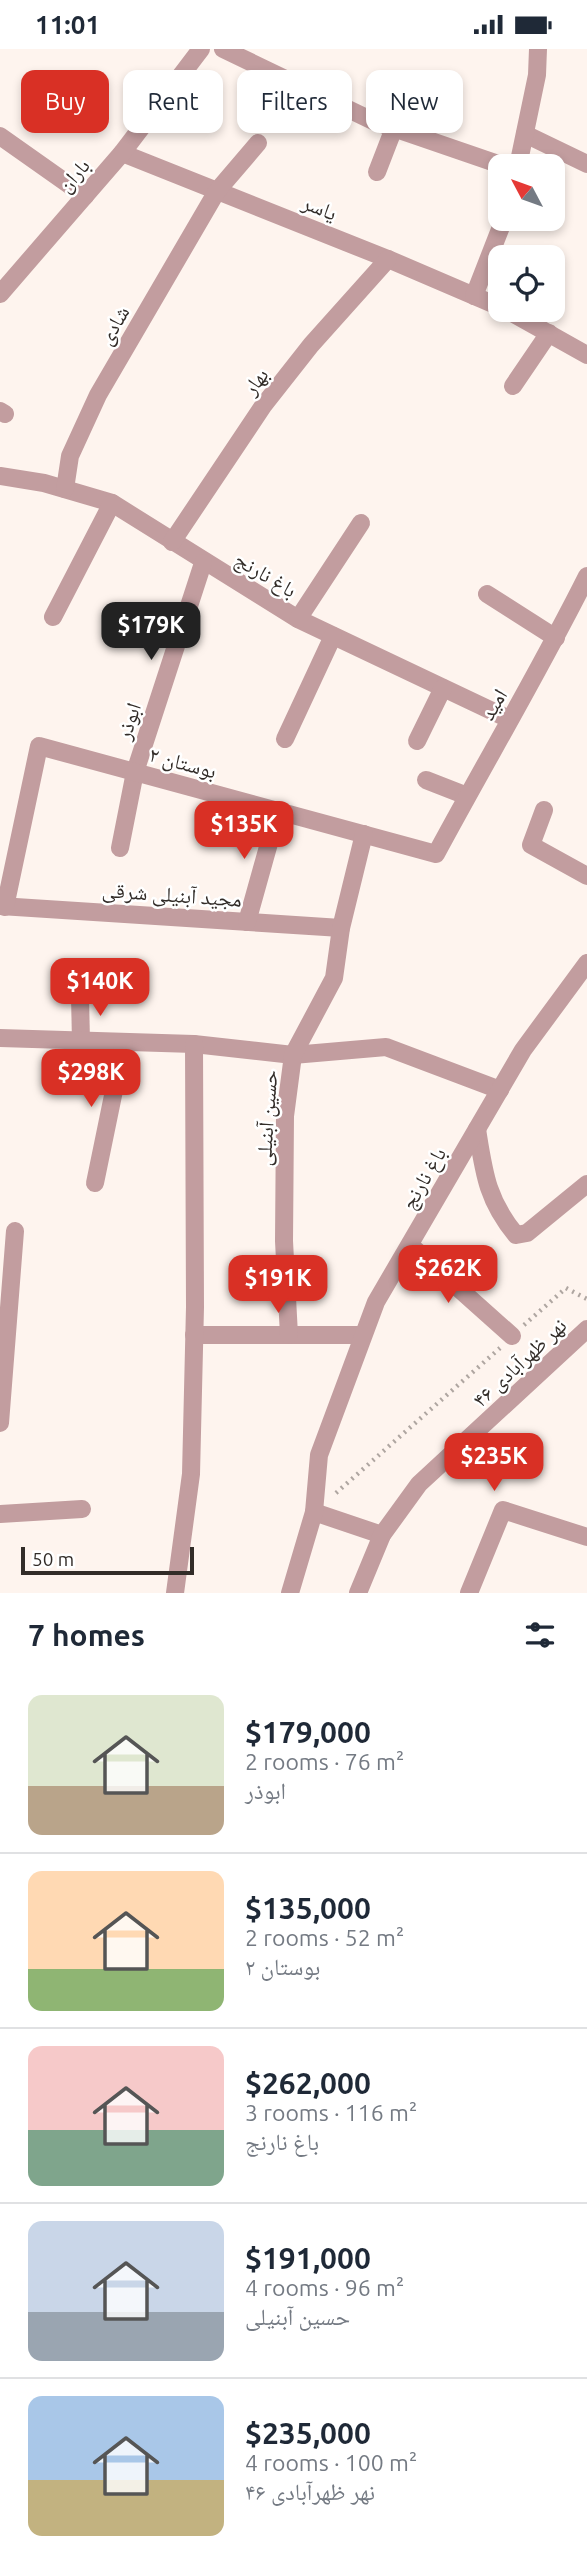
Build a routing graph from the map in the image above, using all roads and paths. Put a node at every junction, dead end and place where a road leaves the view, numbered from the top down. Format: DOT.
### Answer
graph roads {
  1 [pos="201,49"];
  2 [pos="223,49"];
  3 [pos="538,49"];
  4 [pos="366,118"];
  5 [pos="392,133"];
  6 [pos="408,133"];
  7 [pos="525,135"];
  8 [pos="0,137"];
  9 [pos="258,143"];
  10 [pos="122,153"];
  11 [pos="521,154"];
  12 [pos="488,160"];
  13 [pos="587,164"];
  14 [pos="377,172"];
  15 [pos="217,191"];
  16 [pos="85,196"];
  17 [pos="499,231"];
  18 [pos="388,258"];
  19 [pos="0,295"];
  20 [pos="474,296"];
  21 [pos="488,302"];
  22 [pos="529,322"];
  23 [pos="549,333"];
  24 [pos="587,355"];
  25 [pos="513,386"];
  26 [pos="0,476"];
  27 [pos="65,489"];
  28 [pos="112,503"];
  29 [pos="361,523"];
  30 [pos="172,542"];
  31 [pos="203,563"];
  32 [pos="587,576"];
  33 [pos="487,594"];
  34 [pos="53,617"];
  35 [pos="298,619"];
  36 [pos="333,636"];
  37 [pos="556,638"];
  38 [pos="443,688"];
  39 [pos="509,719"];
  40 [pos="285,739"];
  41 [pos="417,741"];
  42 [pos="135,772"];
  43 [pos="426,780"];
  44 [pos="467,796"];
  45 [pos="544,810"];
  46 [pos="278,811"];
  47 [pos="364,834"];
  48 [pos="120,848"];
  49 [pos="436,854"];
  50 [pos="587,876"];
  51 [pos="2,907"];
  52 [pos="247,922"];
  53 [pos="341,928"];
  54 [pos="587,963"];
  55 [pos="80,997"];
  56 [pos="0,1038"];
  57 [pos="82,1041"];
  58 [pos="124,1042"];
  59 [pos="194,1044"];
  60 [pos="293,1055"];
  61 [pos="500,1090"];
  62 [pos="477,1129"];
  63 [pos="95,1183"];
  64 [pos="587,1184"];
  65 [pos="15,1231"];
  66 [pos="410,1245"];
  67 [pos="587,1299"];
  68 [pos="587,1329"];
  69 [pos="194,1335"];
  70 [pos="289,1335"];
  71 [pos="363,1335"];
  72 [pos="512,1336"];
  73 [pos="0,1421"];
  74 [pos="82,1509"];
  75 [pos="314,1512"];
  76 [pos="0,1514"];
  77 [pos="382,1535"];
  78 [pos="587,1537"];
  79 [pos="175,1593"];
  80 [pos="290,1593"];
  81 [pos="358,1593"];
  82 [pos="469,1593"];
  1 -- 10 [label="street, باران"];
  2 -- 4 [label="street"];
  3 -- 7 [label="street"];
  5 -- 14 [label="street"];
  6 -- 12 [label="street"];
  7 -- 11 [label="street"];
  7 -- 13 [label="street"];
  8 -- 16 [label="street"];
  9 -- 15 [label="street, شادی"];
  10 -- 15 [label="street, یاسر"];
  10 -- 16 [label="street, باران"];
  15 -- 18 [label="street, یاسر"];
  15 -- 27 [label="street, شادی"];
  16 -- 19 [label="street, باران"];
  17 -- 20 [label="street"];
  18 -- 20 [label="street, یاسر"];
  18 -- 30 [label="street, بهار"];
  20 -- 21 [label="street, یاسر"];
  22 -- 23 [label="street"];
  23 -- 24 [label="street"];
  23 -- 25 [label="street"];
  26 -- 27 [label="street, باغ نارنج"];
  27 -- 28 [label="street, باغ نارنج"];
  28 -- 30 [label="street, باغ نارنج"];
  28 -- 34 [label="street"];
  29 -- 35 [label="street"];
  30 -- 31 [label="street, باغ نارنج"];
  31 -- 35 [label="street, باغ نارنج"];
  31 -- 42 [label="street, ابوذر"];
  32 -- 37 [label="street, امید"];
  33 -- 37 [label="street"];
  35 -- 36 [label="street, باغ نارنج"];
  36 -- 38 [label="street, باغ نارنج"];
  36 -- 40 [label="street"];
  37 -- 39 [label="street, امید"];
  38 -- 39 [label="street, باغ نارنج"];
  38 -- 41 [label="street"];
  39 -- 44 [label="street, امید"];
  42 -- 46 [label="street, بوستان ۲"];
  42 -- 48 [label="street, ابوذر"];
  42 -- 51 [label="street, بوستان ۲"];
  43 -- 44 [label="street"];
  44 -- 49 [label="street, امید"];
  45 -- 50 [label="street"];
  46 -- 47 [label="street, بوستان ۲"];
  46 -- 52 [label="street"];
  47 -- 49 [label="street, بوستان ۲"];
  47 -- 53 [label="street, حسین آبنیلی"];
  51 -- 52 [label="street, مجید آبنیلی شرقی"];
  52 -- 53 [label="street, مجید آبنیلی شرقی"];
  53 -- 60 [label="street, حسین آبنیلی"];
  54 -- 61 [label="street, باغ نارنج"];
  55 -- 57 [label="street"];
  56 -- 57 [label="street"];
  57 -- 58 [label="street"];
  58 -- 59 [label="street"];
  58 -- 63 [label="street"];
  59 -- 60 [label="street"];
  59 -- 69 [label="street"];
  60 -- 61 [label="street"];
  60 -- 70 [label="street, حسین آبنیلی"];
  61 -- 62 [label="street, باغ نارنج"];
  62 -- 64 [label="street"];
  62 -- 66 [label="street, باغ نارنج"];
  65 -- 73 [label="street"];
  66 -- 71 [label="street, باغ نارنج"];
  66 -- 72 [label="street"];
  67 -- 72 [label="path"];
  68 -- 77 [label="street, نهر ظهرآبادی ۴۶"];
  69 -- 70 [label="street"];
  69 -- 79 [label="street"];
  70 -- 71 [label="street"];
  71 -- 75 [label="street, باغ نارنج"];
  72 -- 75 [label="path"];
  74 -- 76 [label="street"];
  75 -- 77 [label="street"];
  75 -- 80 [label="street, باغ نارنج"];
  77 -- 81 [label="street, نهر ظهرآبادی ۴۶"];
  78 -- 82 [label="street"];
}
